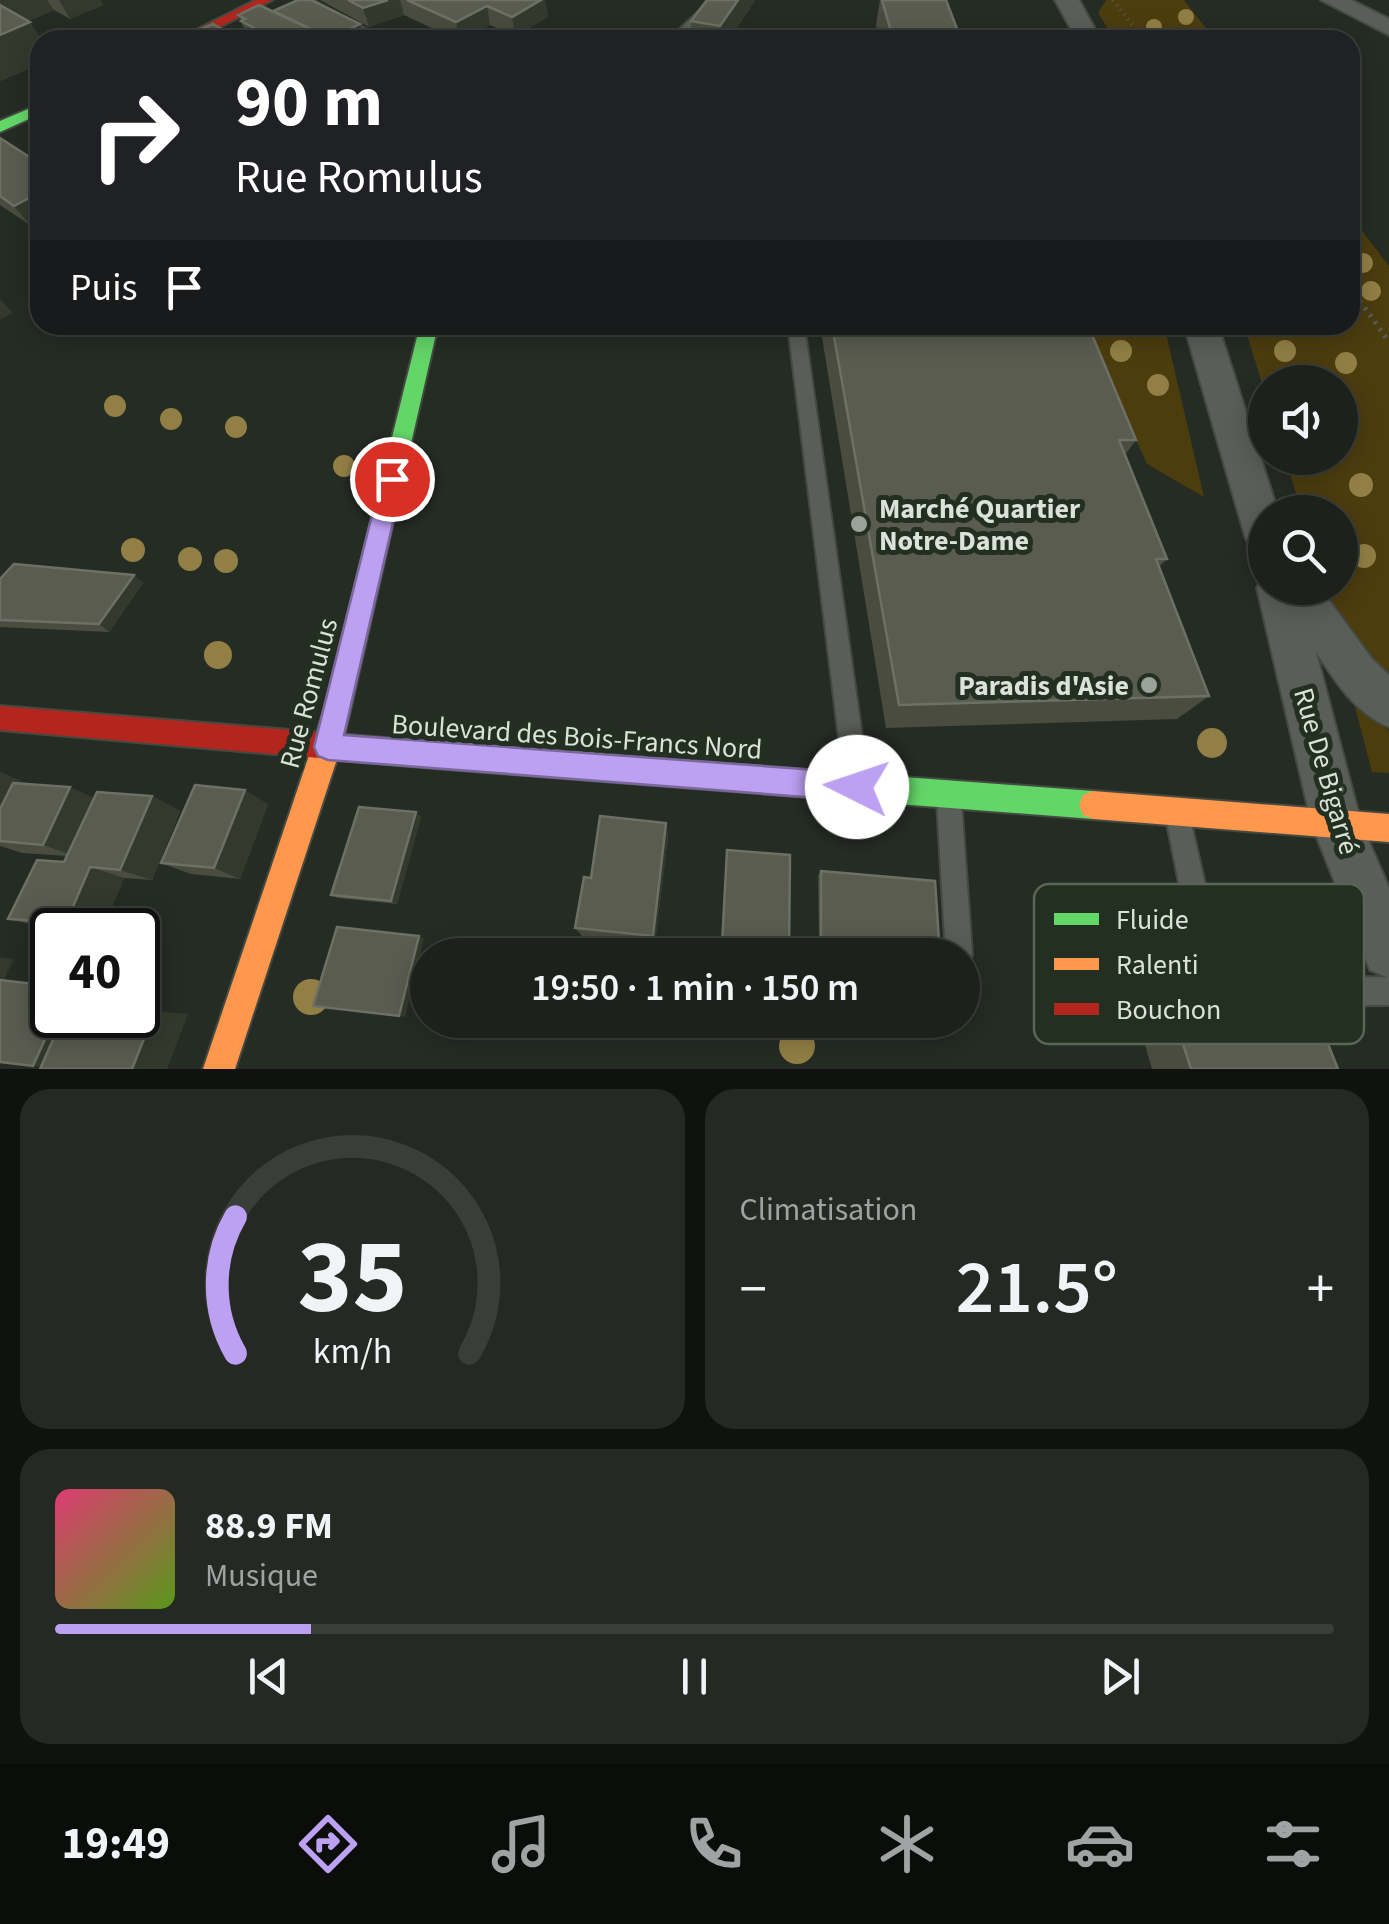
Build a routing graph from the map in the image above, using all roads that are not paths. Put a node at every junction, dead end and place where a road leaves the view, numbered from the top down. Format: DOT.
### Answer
graph roads {
  1 [pos="266,0"];
  2 [pos="303,0"];
  3 [pos="718,0"];
  4 [pos="1066,0"];
  5 [pos="1333,0"];
  6 [pos="1389,28"];
  7 [pos="204,30"];
  8 [pos="361,30"];
  9 [pos="685,30"];
  10 [pos="1083,30"];
  11 [pos="427,335"];
  12 [pos="797,335"];
  13 [pos="1200,335"];
  14 [pos="1252,495"];
  15 [pos="1282,605"];
  16 [pos="1308,605"];
  17 [pos="1389,705"];
  18 [pos="0,718"];
  19 [pos="328,747"];
  20 [pos="857,787"];
  21 [pos="949,794"];
  22 [pos="1177,812"];
  23 [pos="1337,825"];
  24 [pos="1389,828"];
  25 [pos="1191,884"];
  26 [pos="1361,884"];
  27 [pos="1364,890"];
  28 [pos="958,938"];
  29 [pos="1389,951"];
  30 [pos="1364,990"];
  31 [pos="1389,990"];
  32 [pos="219,1069"];
  1 -- 7 [label="street"];
  2 -- 8 [label="lane"];
  3 -- 9 [label="lane"];
  4 -- 10 [label="street"];
  5 -- 6 [label="street"];
  11 -- 19 [label="street, Rue Romulus"];
  12 -- 20 [label="lane"];
  13 -- 14 [label="street"];
  15 -- 23 [label="street, Rue De Bigarré"];
  16 -- 17 [label="street, Rue De Bigarré"];
  18 -- 19 [label="street, Boulevard des Bois-Francs Nord"];
  19 -- 20 [label="street, Boulevard des Bois-Francs Nord"];
  19 -- 32 [label="street, Rue Romulus"];
  20 -- 21 [label="street, Boulevard des Bois-Francs Nord"];
  21 -- 22 [label="street, Boulevard des Bois-Francs Nord"];
  21 -- 28 [label="lane"];
  22 -- 23 [label="street, Boulevard des Bois-Francs Nord"];
  22 -- 25 [label="lane"];
  23 -- 24 [label="street, Boulevard des Bois-Francs Nord"];
  23 -- 26 [label="street, Rue De Bigarré"];
  27 -- 29 [label="street, Rue De Bigarré"];
  30 -- 31 [label="lane"];
}
